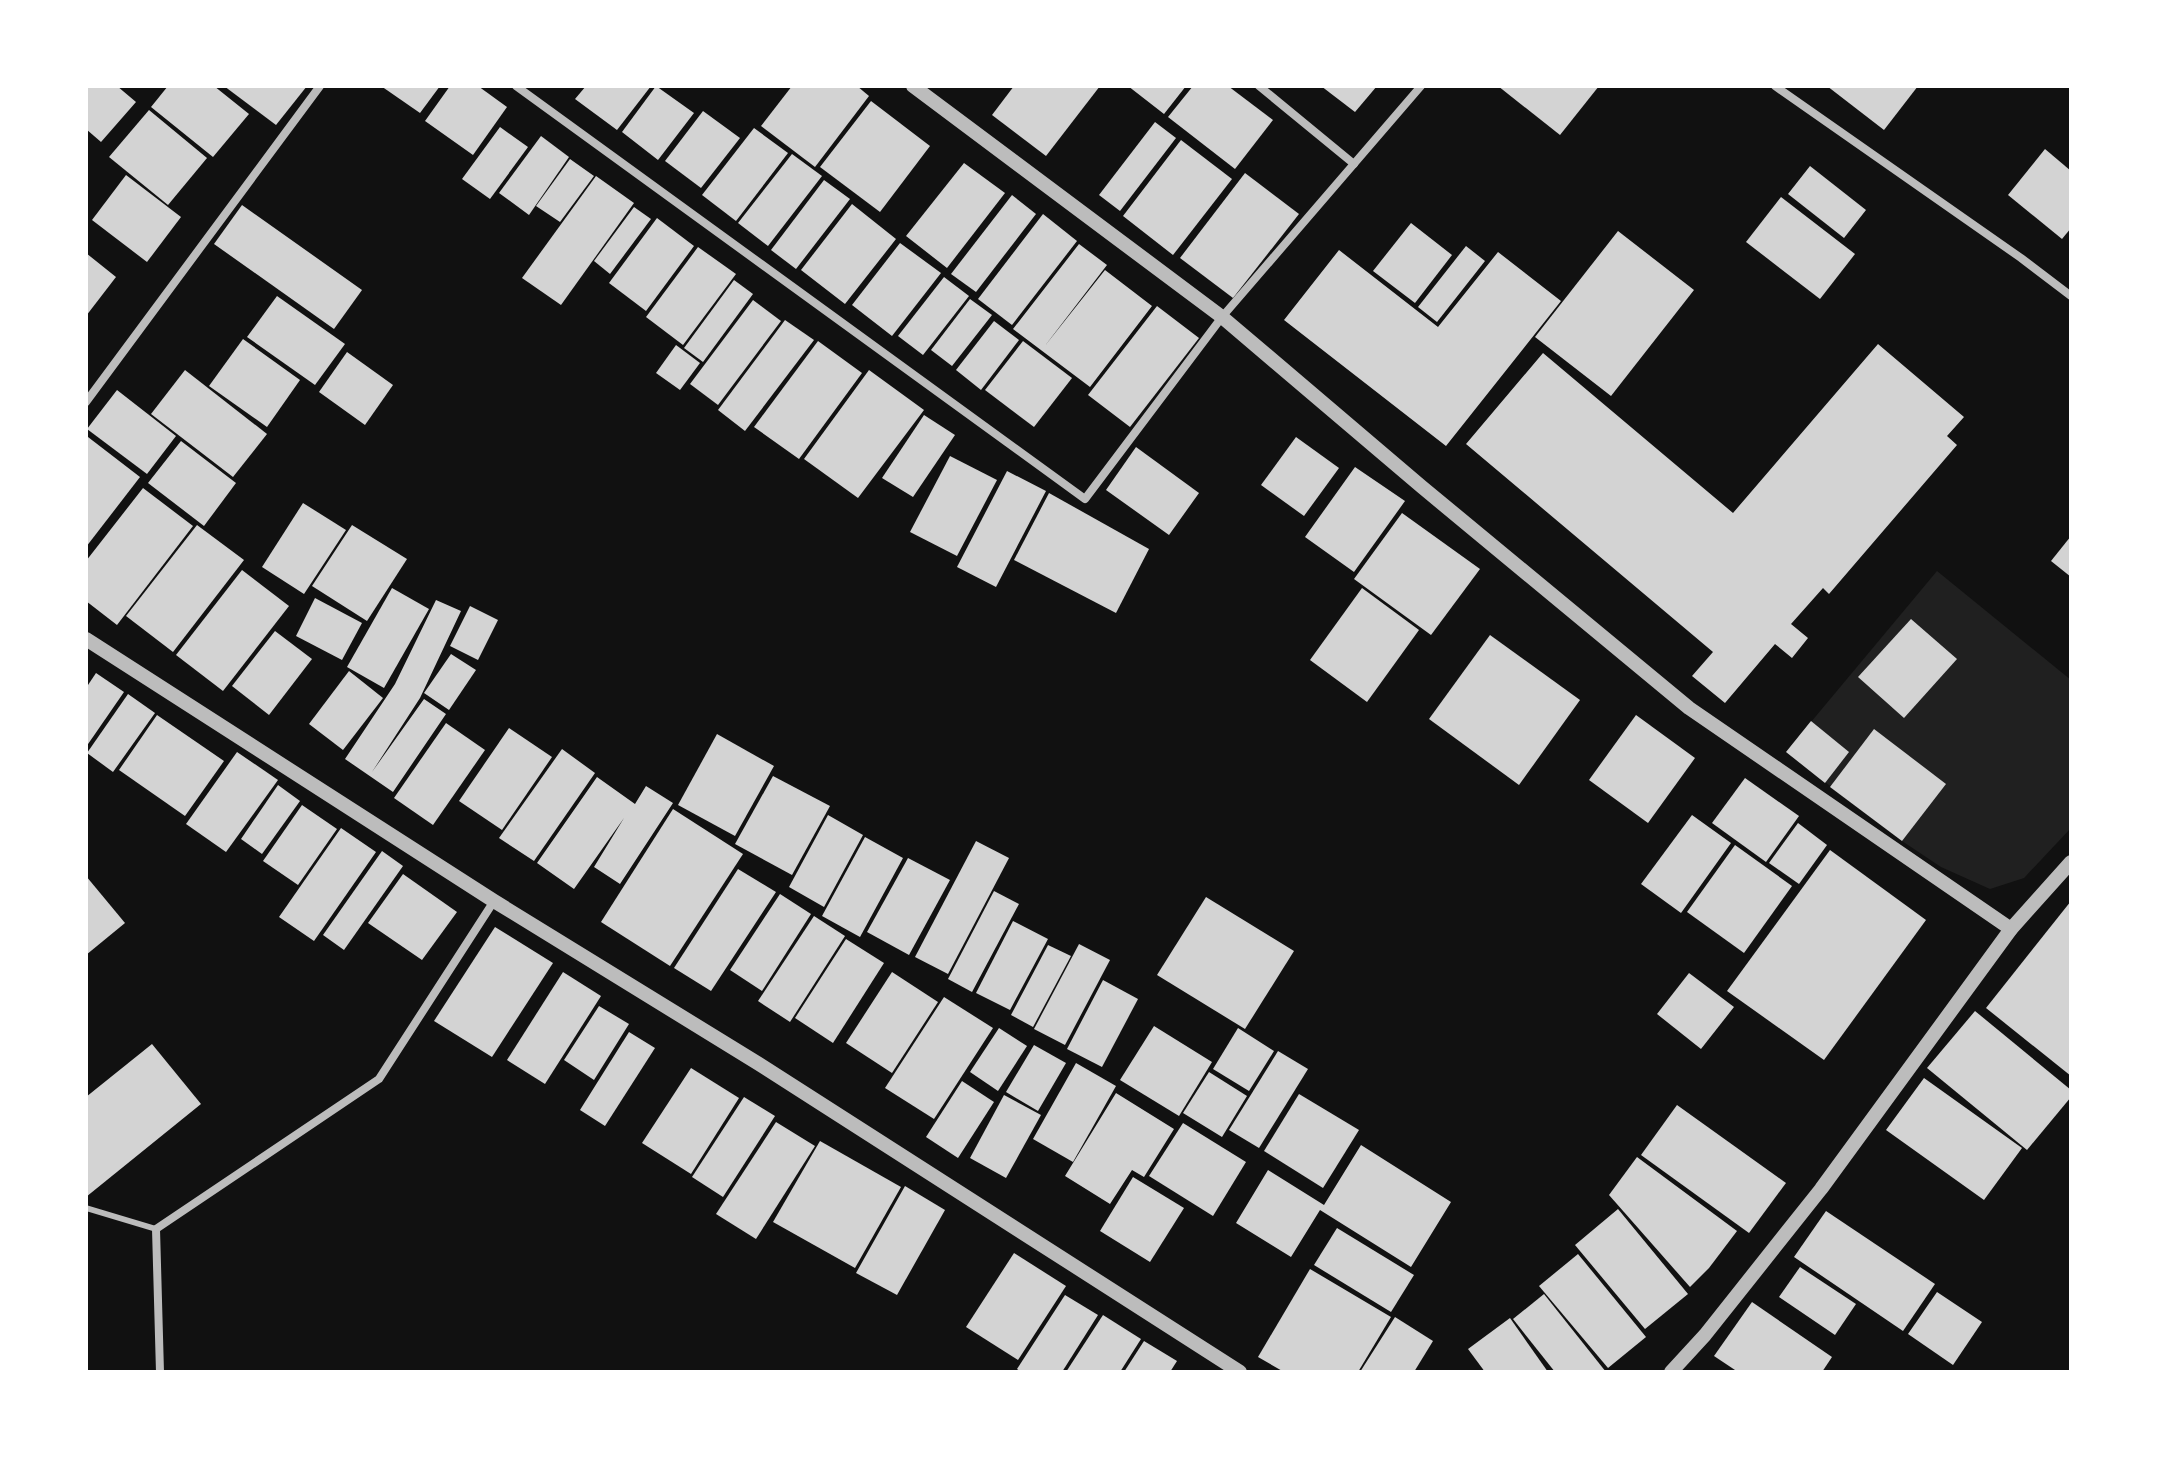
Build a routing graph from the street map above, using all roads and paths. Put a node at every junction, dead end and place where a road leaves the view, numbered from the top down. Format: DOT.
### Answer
graph roads {
  1 [pos="320,86"];
  2 [pos="516,86"];
  3 [pos="913,86"];
  4 [pos="1259,86"];
  5 [pos="1421,86"];
  6 [pos="1775,86"];
  7 [pos="1354,164"];
  8 [pos="2071,296"];
  9 [pos="1222,317"];
  10 [pos="86,402"];
  11 [pos="86,639"];
  12 [pos="2069,868"];
  13 [pos="494,901"];
  14 [pos="2011,929"];
  15 [pos="86,1208"];
  16 [pos="156,1229"];
  17 [pos="160,1372"];
  18 [pos="1240,1372"];
  19 [pos="1671,1372"];
  1 -- 10 [label="street"];
  2 -- 9 [label="street"];
  3 -- 9 [label="street"];
  4 -- 7 [label="street"];
  5 -- 7 [label="street"];
  6 -- 8 [label="street"];
  7 -- 9 [label="street"];
  9 -- 14 [label="street"];
  11 -- 13 [label="street"];
  12 -- 14 [label="street"];
  13 -- 16 [label="street"];
  13 -- 18 [label="street"];
  14 -- 19 [label="street"];
  15 -- 16 [label="lane"];
  16 -- 17 [label="street"];
}
